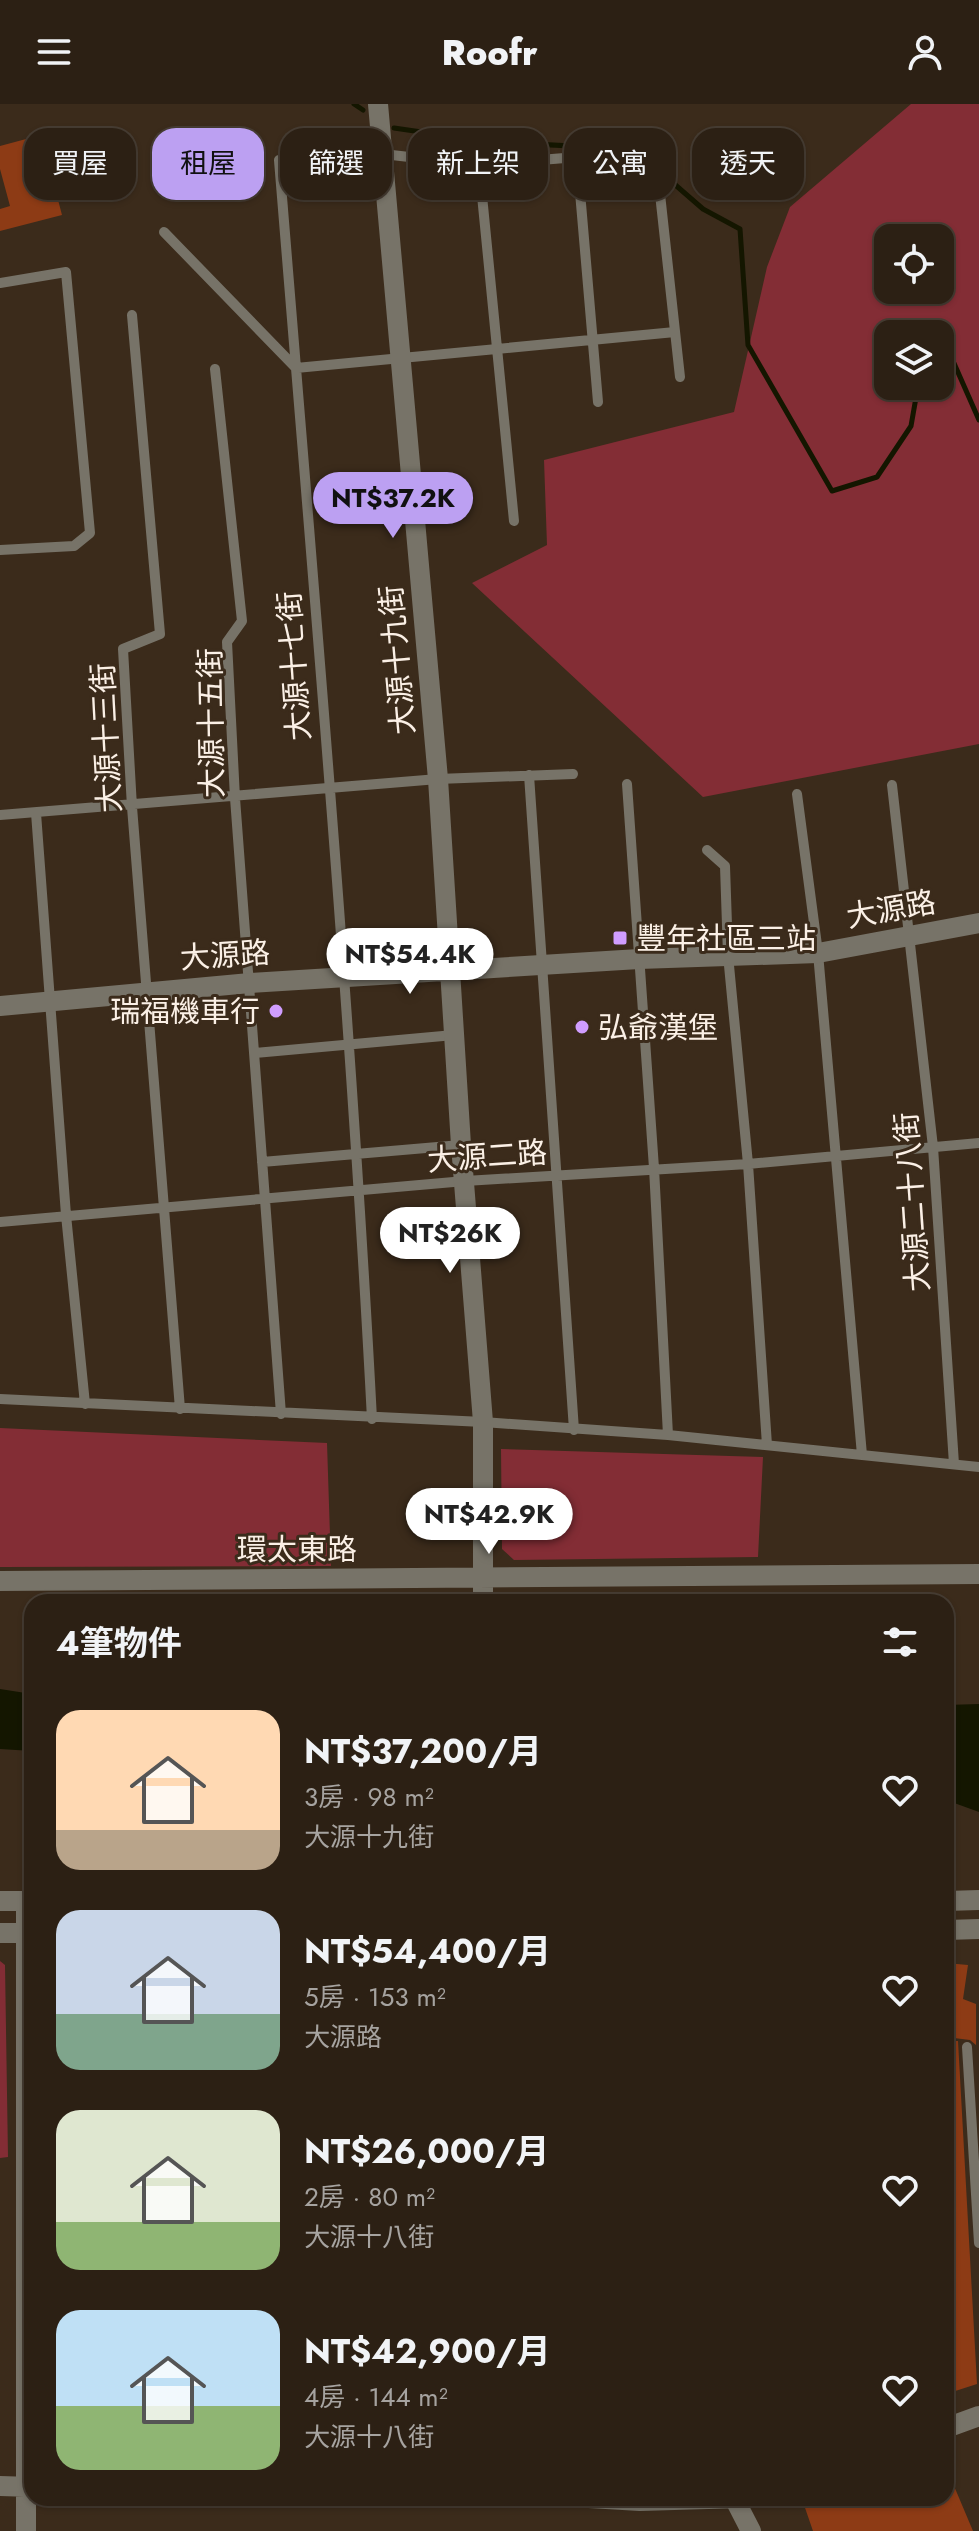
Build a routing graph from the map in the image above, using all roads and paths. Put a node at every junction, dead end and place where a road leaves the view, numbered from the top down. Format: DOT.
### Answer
graph roads {
  1 [pos="378,104"];
  2 [pos="380,128"];
  3 [pos="548,159"];
  4 [pos="279,160"];
  5 [pos="386,200"];
  6 [pos="482,200"];
  7 [pos="661,200"];
  8 [pos="164,232"];
  9 [pos="0,283"];
  10 [pos="132,315"];
  11 [pos="675,332"];
  12 [pos="593,340"];
  13 [pos="497,349"];
  14 [pos="398,358"];
  15 [pos="296,368"];
  16 [pos="215,369"];
  17 [pos="680,377"];
  18 [pos="598,402"];
  19 [pos="514,521"];
  20 [pos="0,550"];
  21 [pos="573,774"];
  22 [pos="529,775"];
  23 [pos="438,779"];
  24 [pos="627,784"];
  25 [pos="892,785"];
  26 [pos="328,790"];
  27 [pos="797,794"];
  28 [pos="235,798"];
  29 [pos="132,807"];
  30 [pos="36,813"];
  31 [pos="0,815"];
  32 [pos="707,850"];
  33 [pos="979,923"];
  34 [pos="912,937"];
  35 [pos="818,953"];
  36 [pos="728,955"];
  37 [pos="639,959"];
  38 [pos="543,966"];
  39 [pos="450,972"];
  40 [pos="347,977"];
  41 [pos="250,983"];
  42 [pos="147,990"];
  43 [pos="53,1001"];
  44 [pos="0,1006"];
  45 [pos="454,1035"];
  46 [pos="349,1045"];
  47 [pos="255,1053"];
  48 [pos="979,1143"];
  49 [pos="461,1145"];
  50 [pos="933,1147"];
  51 [pos="356,1155"];
  52 [pos="834,1156"];
  53 [pos="262,1162"];
  54 [pos="748,1164"];
  55 [pos="654,1168"];
  56 [pos="555,1175"];
  57 [pos="465,1181"];
  58 [pos="360,1192"];
  59 [pos="265,1199"];
  60 [pos="166,1206"];
  61 [pos="66,1215"];
  62 [pos="0,1222"];
  63 [pos="0,1399"];
  64 [pos="85,1404"];
  65 [pos="180,1409"];
  66 [pos="281,1414"];
  67 [pos="372,1419"];
  68 [pos="483,1422"];
  69 [pos="574,1430"];
  70 [pos="668,1435"];
  71 [pos="767,1445"];
  72 [pos="862,1455"];
  73 [pos="954,1464"];
  74 [pos="979,1467"];
  75 [pos="979,1574"];
  76 [pos="482,1578"];
  77 [pos="0,1581"];
  78 [pos="483,1594"];
  79 [pos="979,1900"];
  80 [pos="0,1901"];
  81 [pos="24,1901"];
  82 [pos="954,1901"];
  83 [pos="979,1929"];
  84 [pos="954,1930"];
  85 [pos="24,1932"];
  86 [pos="0,1933"];
  87 [pos="967,2047"];
  88 [pos="979,2243"];
  89 [pos="979,2416"];
  90 [pos="954,2425"];
  91 [pos="0,2486"];
  92 [pos="24,2487"];
  93 [pos="28,2506"];
  94 [pos="740,2506"];
  95 [pos="26,2531"];
  96 [pos="751,2531"];
  1 -- 2 [label="street, 大源十九街"];
  3 -- 12 [label="lane"];
  4 -- 15 [label="lane, 大源十七街"];
  5 -- 14 [label="street, 大源十九街"];
  6 -- 13 [label="lane"];
  7 -- 11 [label="lane"];
  8 -- 15 [label="lane"];
  9 -- 20 [label="lane"];
  10 -- 29 [label="lane, 大源十三街"];
  11 -- 12 [label="lane"];
  11 -- 17 [label="lane"];
  12 -- 13 [label="lane"];
  12 -- 18 [label="lane"];
  13 -- 14 [label="lane"];
  13 -- 19 [label="lane"];
  14 -- 15 [label="lane"];
  14 -- 23 [label="street, 大源十九街"];
  15 -- 26 [label="lane, 大源十七街"];
  16 -- 28 [label="lane, 大源十五街"];
  21 -- 22 [label="lane"];
  22 -- 23 [label="lane"];
  22 -- 38 [label="lane"];
  23 -- 26 [label="lane"];
  23 -- 39 [label="street, 大源十九街"];
  24 -- 37 [label="lane"];
  25 -- 34 [label="lane, 大源二十八街"];
  26 -- 28 [label="lane"];
  26 -- 40 [label="lane, 大源十七街"];
  27 -- 35 [label="lane"];
  28 -- 29 [label="lane"];
  28 -- 41 [label="lane, 大源十五街"];
  29 -- 30 [label="lane"];
  29 -- 42 [label="lane, 大源十三街"];
  30 -- 31 [label="lane"];
  30 -- 43 [label="lane"];
  32 -- 36 [label="lane"];
  33 -- 34 [label="street, 大源路"];
  34 -- 35 [label="street, 大源路"];
  34 -- 50 [label="lane, 大源二十八街"];
  35 -- 36 [label="street, 大源路"];
  35 -- 52 [label="lane"];
  36 -- 37 [label="street, 大源路"];
  36 -- 54 [label="lane"];
  37 -- 38 [label="street, 大源路"];
  37 -- 55 [label="lane"];
  38 -- 39 [label="street, 大源路"];
  38 -- 56 [label="lane"];
  39 -- 40 [label="street, 大源路"];
  39 -- 45 [label="street, 大源十九街"];
  40 -- 41 [label="street, 大源路"];
  40 -- 46 [label="lane, 大源十七街"];
  41 -- 42 [label="street, 大源路"];
  41 -- 47 [label="lane, 大源十五街"];
  42 -- 43 [label="street, 大源路"];
  42 -- 60 [label="lane, 大源十三街"];
  43 -- 44 [label="street, 大源路"];
  43 -- 61 [label="lane"];
  45 -- 46 [label="lane"];
  45 -- 49 [label="street, 大源十九街"];
  46 -- 47 [label="lane"];
  46 -- 51 [label="lane, 大源十七街"];
  47 -- 53 [label="lane, 大源十五街"];
  48 -- 50 [label="lane, 大源二路"];
  49 -- 51 [label="lane"];
  49 -- 57 [label="street, 大源十九街"];
  50 -- 52 [label="lane, 大源二路"];
  50 -- 73 [label="lane, 大源二十八街"];
  51 -- 53 [label="lane"];
  51 -- 58 [label="lane, 大源十七街"];
  52 -- 54 [label="lane, 大源二路"];
  52 -- 72 [label="lane"];
  53 -- 59 [label="lane, 大源十五街"];
  54 -- 55 [label="lane, 大源二路"];
  54 -- 71 [label="lane"];
  55 -- 56 [label="lane, 大源二路"];
  55 -- 70 [label="lane"];
  56 -- 57 [label="lane, 大源二路"];
  56 -- 69 [label="lane"];
  57 -- 58 [label="lane, 大源二路"];
  57 -- 68 [label="street, 大源十九街"];
  58 -- 59 [label="lane, 大源二路"];
  58 -- 67 [label="lane, 大源十七街"];
  59 -- 60 [label="lane, 大源二路"];
  59 -- 66 [label="lane, 大源十五街"];
  60 -- 61 [label="lane, 大源二路"];
  60 -- 65 [label="lane, 大源十三街"];
  61 -- 62 [label="lane, 大源二路"];
  61 -- 64 [label="lane"];
  63 -- 64 [label="lane"];
  64 -- 65 [label="lane"];
  65 -- 66 [label="lane"];
  66 -- 67 [label="lane"];
  67 -- 68 [label="lane"];
  68 -- 69 [label="lane"];
  68 -- 76 [label="street, 大源十九街"];
  69 -- 70 [label="lane"];
  70 -- 71 [label="lane"];
  71 -- 72 [label="lane"];
  72 -- 73 [label="lane"];
  73 -- 74 [label="lane"];
  75 -- 76 [label="street, 環太東路"];
  76 -- 77 [label="street, 環太東路"];
  76 -- 78 [label="street, 大源十九街"];
  79 -- 82 [label="street"];
  80 -- 81 [label="street"];
  83 -- 84 [label="street"];
  85 -- 86 [label="street"];
  87 -- 88 [label="lane"];
  89 -- 90 [label="street"];
  91 -- 92 [label="street"];
  93 -- 95 [label="street"];
  94 -- 96 [label="street"];
}
